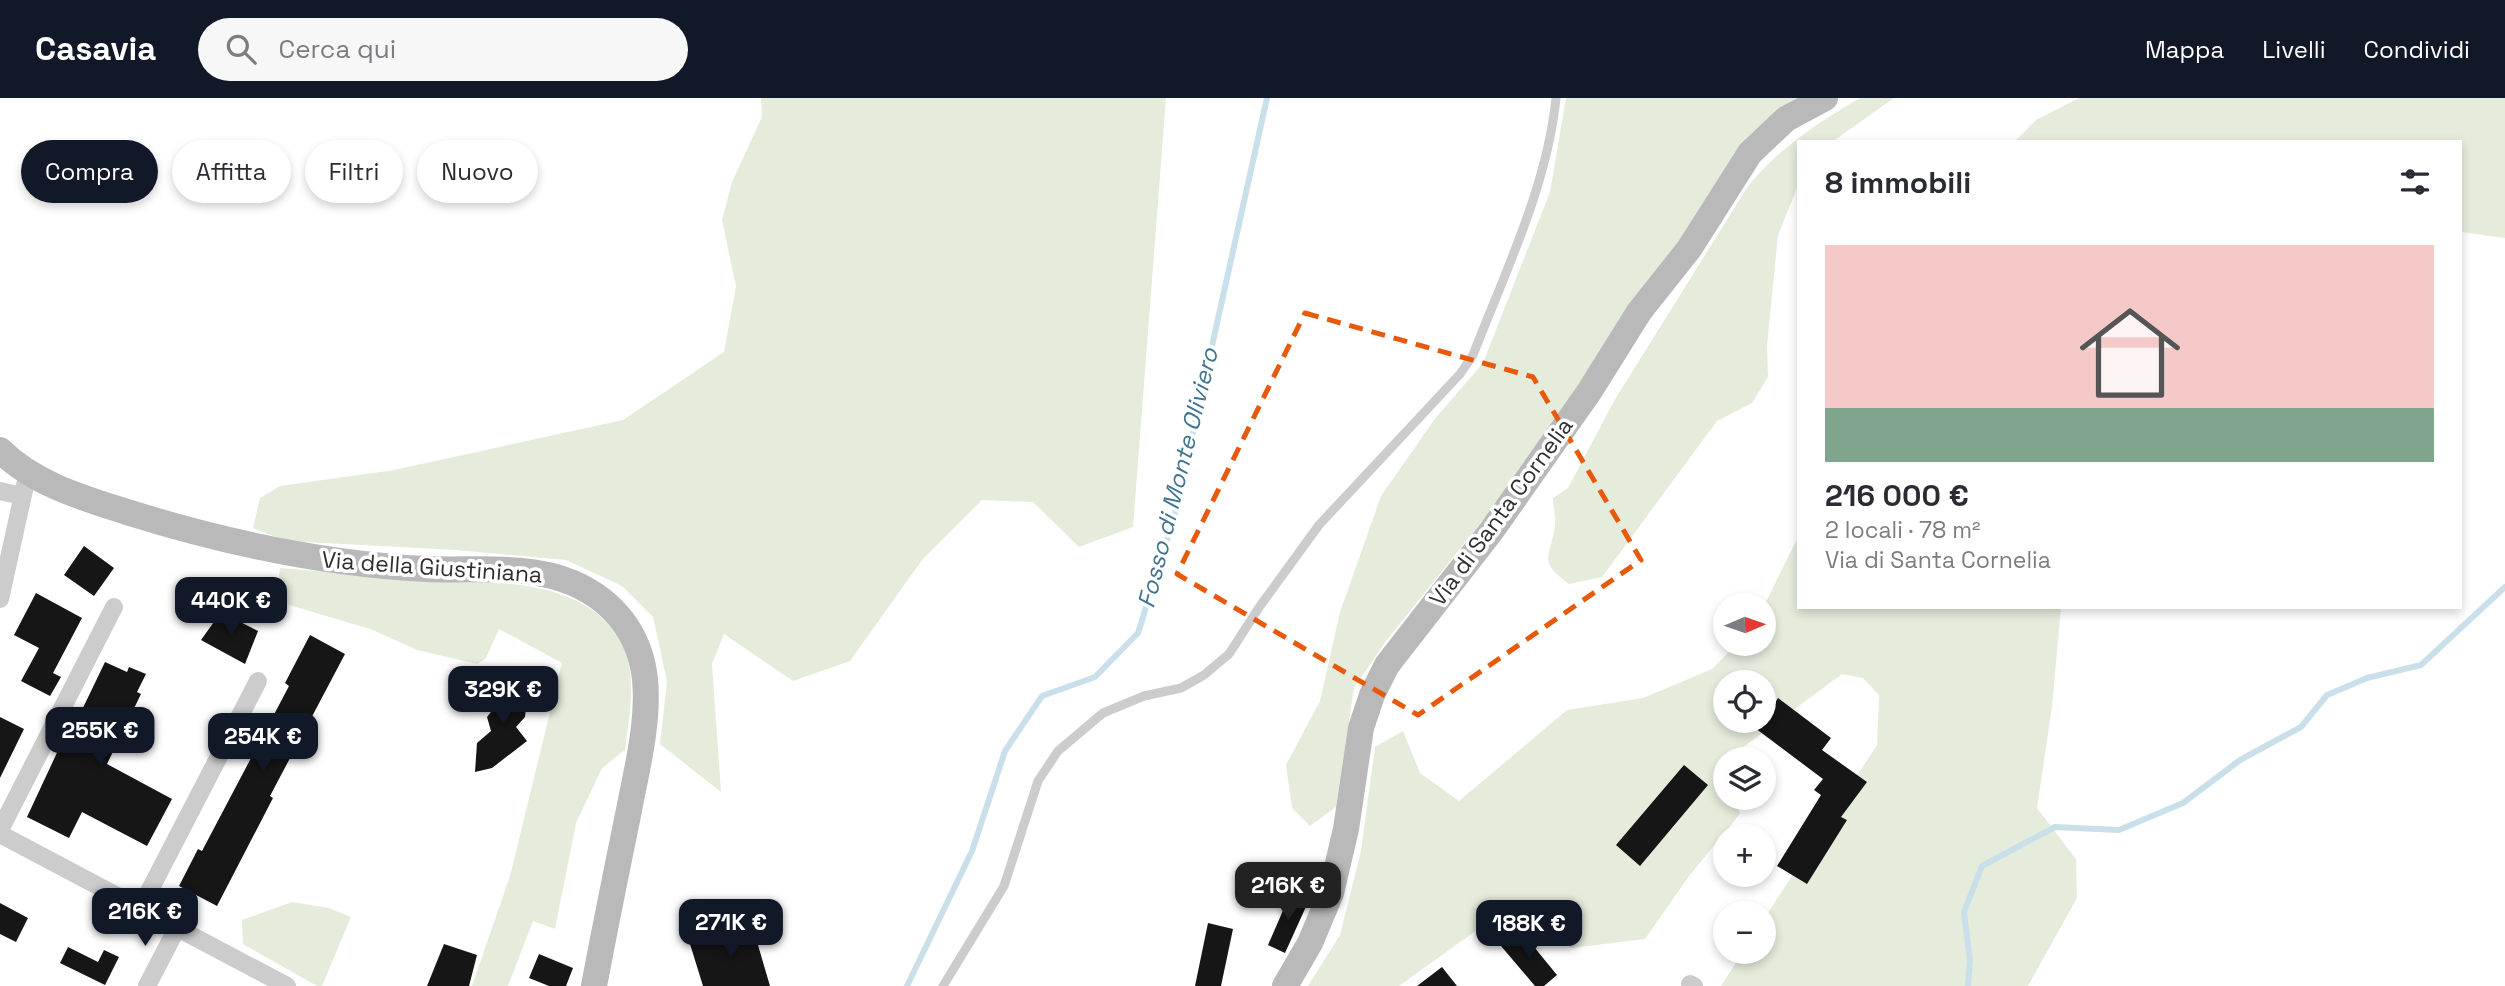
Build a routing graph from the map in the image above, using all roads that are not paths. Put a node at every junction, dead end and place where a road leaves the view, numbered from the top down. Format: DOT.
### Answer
graph roads {
  1 [pos="1556,98"];
  2 [pos="1825,98"];
  3 [pos="0,450"];
  4 [pos="25,484"];
  5 [pos="0,491"];
  6 [pos="0,599"];
  7 [pos="114,607"];
  8 [pos="258,681"];
  9 [pos="0,832"];
  10 [pos="140,909"];
  11 [pos="177,928"];
  12 [pos="147,986"];
  13 [pos="287,986"];
  14 [pos="594,986"];
  15 [pos="943,986"];
  16 [pos="1285,986"];
  1 -- 15 [label="lane"];
  2 -- 16 [label="street, Via di Santa Cornelia"];
  3 -- 4 [label="street, Via della Giustiniana"];
  4 -- 5 [label="street"];
  4 -- 6 [label="street"];
  4 -- 14 [label="street, Via della Giustiniana"];
  7 -- 9 [label="street"];
  8 -- 10 [label="street"];
  9 -- 10 [label="street"];
  10 -- 11 [label="street"];
  11 -- 12 [label="street"];
  11 -- 13 [label="street"];
}
